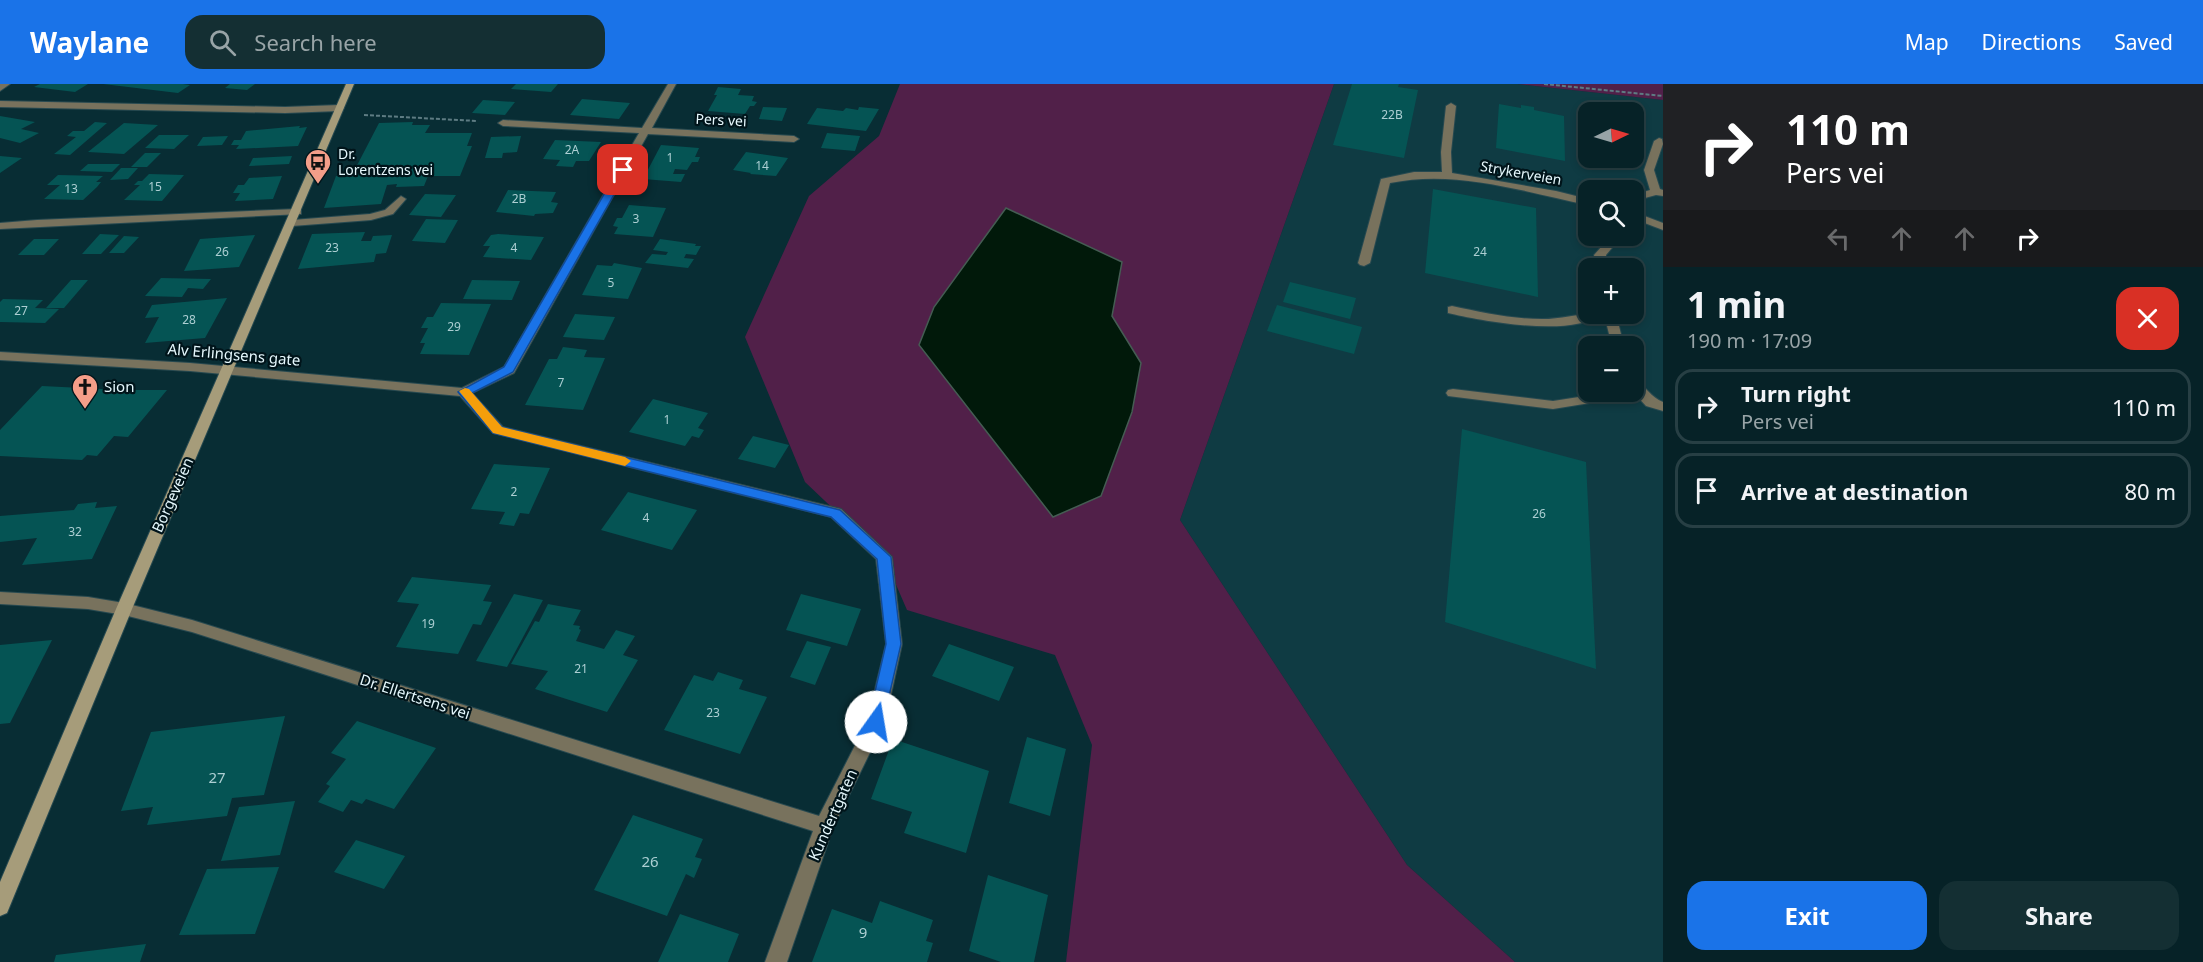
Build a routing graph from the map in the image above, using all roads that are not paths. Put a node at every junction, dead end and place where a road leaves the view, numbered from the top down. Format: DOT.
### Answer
graph roads {
  1 [pos="6,84"];
  2 [pos="350,84"];
  3 [pos="672,84"];
  4 [pos="0,88"];
  5 [pos="0,104"];
  6 [pos="1451,106"];
  7 [pos="338,111"];
  8 [pos="503,123"];
  9 [pos="646,130"];
  10 [pos="794,139"];
  11 [pos="1659,141"];
  12 [pos="1447,175"];
  13 [pos="1660,193"];
  14 [pos="1644,196"];
  15 [pos="401,199"];
  16 [pos="1578,200"];
  17 [pos="294,218"];
  18 [pos="1644,219"];
  19 [pos="0,226"];
  20 [pos="1644,228"];
  21 [pos="1663,228"];
  22 [pos="1364,262"];
  23 [pos="1452,310"];
  24 [pos="1578,320"];
  25 [pos="0,357"];
  26 [pos="227,370"];
  27 [pos="464,392"];
  28 [pos="1453,393"];
  29 [pos="1644,396"];
  30 [pos="1578,401"];
  31 [pos="1663,407"];
  32 [pos="0,598"];
  33 [pos="124,609"];
  34 [pos="824,826"];
  35 [pos="0,906"];
  36 [pos="776,962"];
  1 -- 4 [label="street"];
  2 -- 7 [label="main road, Borgeveien"];
  3 -- 9 [label="street"];
  5 -- 7 [label="street"];
  6 -- 12 [label="street"];
  7 -- 17 [label="main road, Borgeveien"];
  8 -- 9 [label="street, Pers vei"];
  9 -- 10 [label="street, Pers vei"];
  9 -- 27 [label="street"];
  11 -- 13 [label="street"];
  12 -- 16 [label="street, Strykerveien"];
  12 -- 22 [label="street, Strykerveien"];
  13 -- 14 [label="street"];
  15 -- 17 [label="street"];
  17 -- 19 [label="street"];
  17 -- 26 [label="main road, Borgeveien"];
  18 -- 21 [label="street"];
  20 -- 21 [label="street"];
  23 -- 24 [label="street"];
  25 -- 26 [label="street, Alv Erlingsens gate"];
  26 -- 27 [label="street, Alv Erlingsens gate"];
  26 -- 33 [label="main road, Borgeveien"];
  27 -- 34 [label="street, Kundertgaten"];
  28 -- 30 [label="street"];
  29 -- 31 [label="street"];
  32 -- 33 [label="street, Dr. Ellertsens vei"];
  33 -- 34 [label="street, Dr. Ellertsens vei"];
  33 -- 35 [label="main road, Borgeveien"];
  34 -- 36 [label="street, Kundertgaten"];
}
